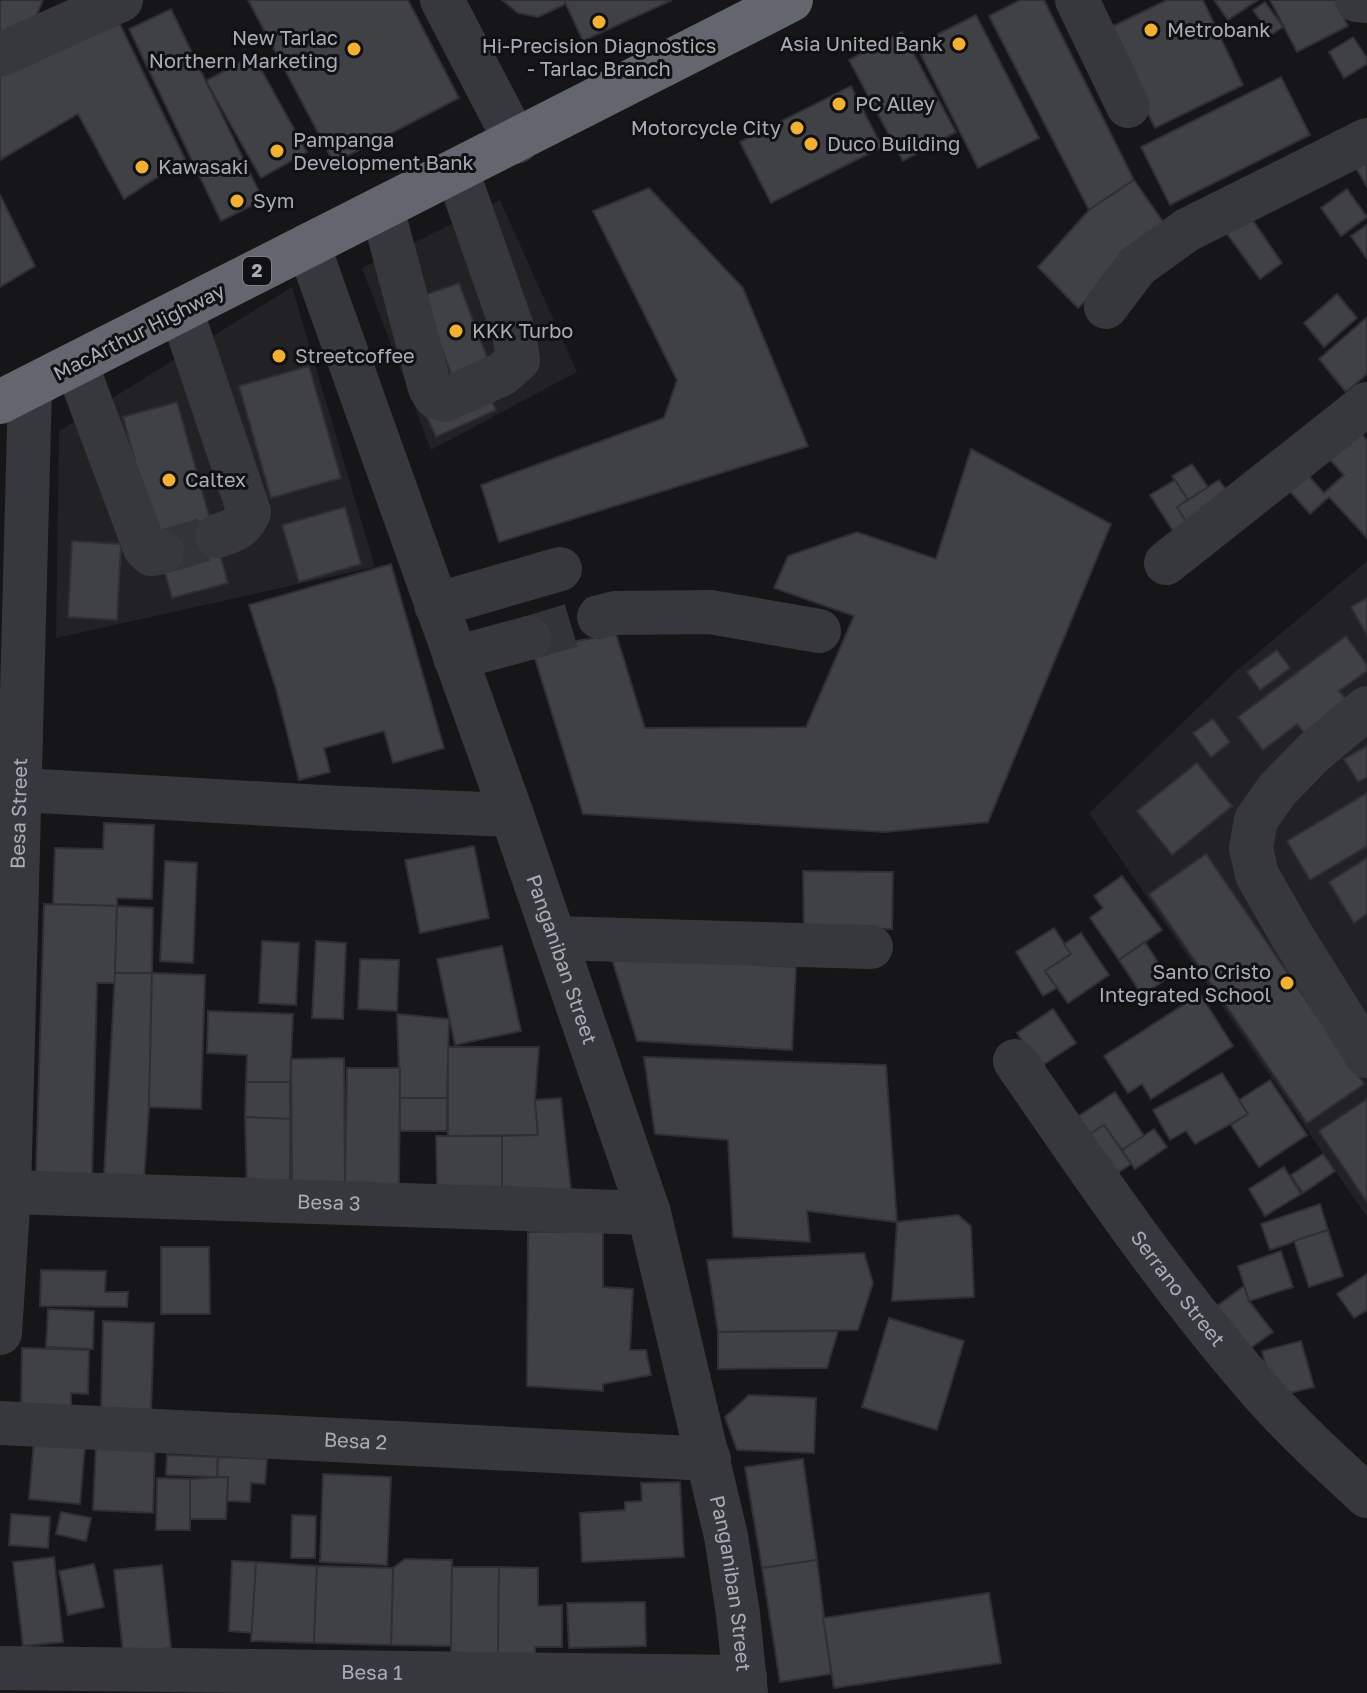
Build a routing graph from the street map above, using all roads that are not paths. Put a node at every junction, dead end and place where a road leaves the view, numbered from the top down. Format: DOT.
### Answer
graph roads {
  1 [pos="121,0"];
  2 [pos="442,0"];
  3 [pos="791,0"];
  4 [pos="1077,0"];
  5 [pos="1357,0"];
  6 [pos="1367,1"];
  7 [pos="0,55"];
  8 [pos="1128,106"];
  9 [pos="1367,140"];
  10 [pos="516,142"];
  11 [pos="457,171"];
  12 [pos="382,208"];
  13 [pos="308,245"];
  14 [pos="1106,307"];
  15 [pos="181,310"];
  16 [pos="76,364"];
  17 [pos="15,395"];
  18 [pos="445,400"];
  19 [pos="1367,404"];
  20 [pos="372,424"];
  21 [pos="217,536"];
  22 [pos="162,552"];
  23 [pos="1166,563"];
  24 [pos="560,569"];
  25 [pos="436,605"];
  26 [pos="599,617"];
  27 [pos="819,631"];
  28 [pos="529,638"];
  29 [pos="455,658"];
  30 [pos="1367,708"];
  31 [pos="21,790"];
  32 [pos="512,815"];
  33 [pos="554,938"];
  34 [pos="871,947"];
  35 [pos="1367,1056"];
  36 [pos="1015,1061"];
  37 [pos="9,1192"];
  38 [pos="649,1213"];
  39 [pos="0,1333"];
  40 [pos="0,1423"];
  41 [pos="709,1459"];
  42 [pos="1367,1496"];
  43 [pos="0,1668"];
  44 [pos="746,1685"];
  1 -- 7 [label="street"];
  2 -- 10 [label="street"];
  3 -- 10 [label="highway, MacArthur Highway / 2"];
  4 -- 8 [label="street"];
  5 -- 6 [label="street"];
  9 -- 14 [label="street"];
  10 -- 11 [label="highway, MacArthur Highway / 2"];
  11 -- 12 [label="highway, MacArthur Highway / 2"];
  11 -- 18 [label="street"];
  12 -- 13 [label="highway, MacArthur Highway / 2"];
  12 -- 18 [label="street"];
  13 -- 15 [label="highway, MacArthur Highway / 2"];
  13 -- 20 [label="street, Panganiban Street"];
  15 -- 16 [label="highway, MacArthur Highway / 2"];
  15 -- 21 [label="street"];
  16 -- 17 [label="highway, MacArthur Highway / 2"];
  16 -- 22 [label="street"];
  17 -- 31 [label="street, Besa Street"];
  18 -- 20 [label="street"];
  19 -- 23 [label="street"];
  20 -- 25 [label="street, Panganiban Street"];
  24 -- 25 [label="street"];
  25 -- 29 [label="street, Panganiban Street"];
  26 -- 27 [label="street"];
  28 -- 29 [label="street"];
  29 -- 32 [label="street, Panganiban Street"];
  30 -- 35 [label="street"];
  31 -- 32 [label="street"];
  31 -- 37 [label="street, Besa Street"];
  32 -- 33 [label="street, Panganiban Street"];
  33 -- 34 [label="street"];
  33 -- 38 [label="street, Panganiban Street"];
  36 -- 42 [label="street, Serrano Street"];
  37 -- 38 [label="street, Besa 3"];
  37 -- 39 [label="street, Besa Street"];
  38 -- 41 [label="street, Panganiban Street"];
  40 -- 41 [label="street, Besa 2"];
  41 -- 44 [label="street, Panganiban Street"];
  43 -- 44 [label="street, Besa 1"];
}
